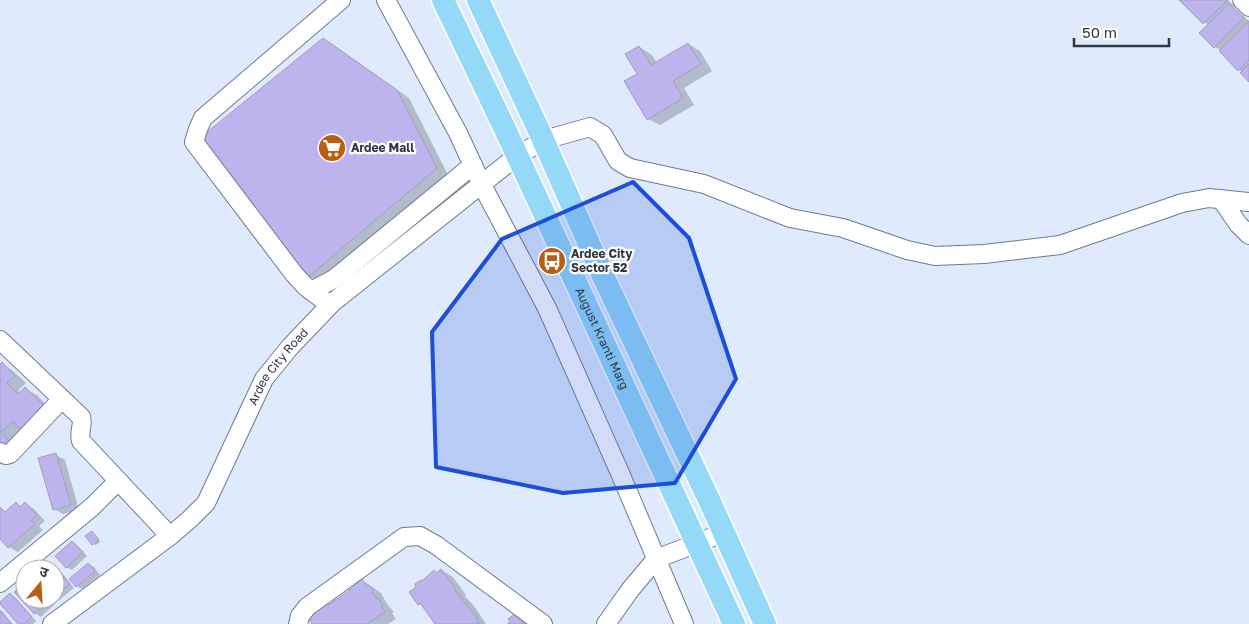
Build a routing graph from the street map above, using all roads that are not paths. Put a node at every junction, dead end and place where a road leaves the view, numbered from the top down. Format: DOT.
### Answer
graph roads {
  1 [pos="341,0"];
  2 [pos="386,0"];
  3 [pos="443,0"];
  4 [pos="478,0"];
  5 [pos="1242,0"];
  6 [pos="1249,7"];
  7 [pos="544,140"];
  8 [pos="517,156"];
  9 [pos="473,165"];
  10 [pos="482,185"];
  11 [pos="1221,199"];
  12 [pos="1249,202"];
  13 [pos="1249,235"];
  14 [pos="311,291"];
  15 [pos="330,306"];
  16 [pos="0,340"];
  17 [pos="62,399"];
  18 [pos="0,452"];
  19 [pos="118,481"];
  20 [pos="724,532"];
  21 [pos="170,536"];
  22 [pos="696,542"];
  23 [pos="656,560"];
  24 [pos="0,583"];
  25 [pos="52,624"];
  26 [pos="298,624"];
  27 [pos="543,624"];
  28 [pos="606,624"];
  29 [pos="684,624"];
  30 [pos="734,624"];
  31 [pos="765,624"];
  1 -- 14 [label="street"];
  2 -- 9 [label="street"];
  3 -- 8 [label="main road, August Kranti Marg"];
  4 -- 7 [label="main road"];
  5 -- 6 [label="street"];
  7 -- 8 [label="street, Ardee City Road"];
  7 -- 11 [label="street, Ardee City Road"];
  7 -- 20 [label="main road"];
  8 -- 10 [label="street, Ardee City Road"];
  8 -- 22 [label="main road, August Kranti Marg"];
  9 -- 10 [label="street"];
  9 -- 14 [label="street"];
  10 -- 15 [label="street, Ardee City Road"];
  10 -- 23 [label="street"];
  11 -- 12 [label="street"];
  11 -- 13 [label="street"];
  14 -- 15 [label="street"];
  15 -- 21 [label="street, Ardee City Road"];
  16 -- 17 [label="street"];
  17 -- 18 [label="street"];
  17 -- 19 [label="street"];
  19 -- 21 [label="street"];
  19 -- 24 [label="street"];
  20 -- 22 [label="street"];
  20 -- 31 [label="main road"];
  21 -- 25 [label="street, Ardee City Road"];
  22 -- 23 [label="street"];
  22 -- 30 [label="main road, August Kranti Marg"];
  23 -- 28 [label="street"];
  23 -- 29 [label="street"];
  26 -- 27 [label="street"];
}
